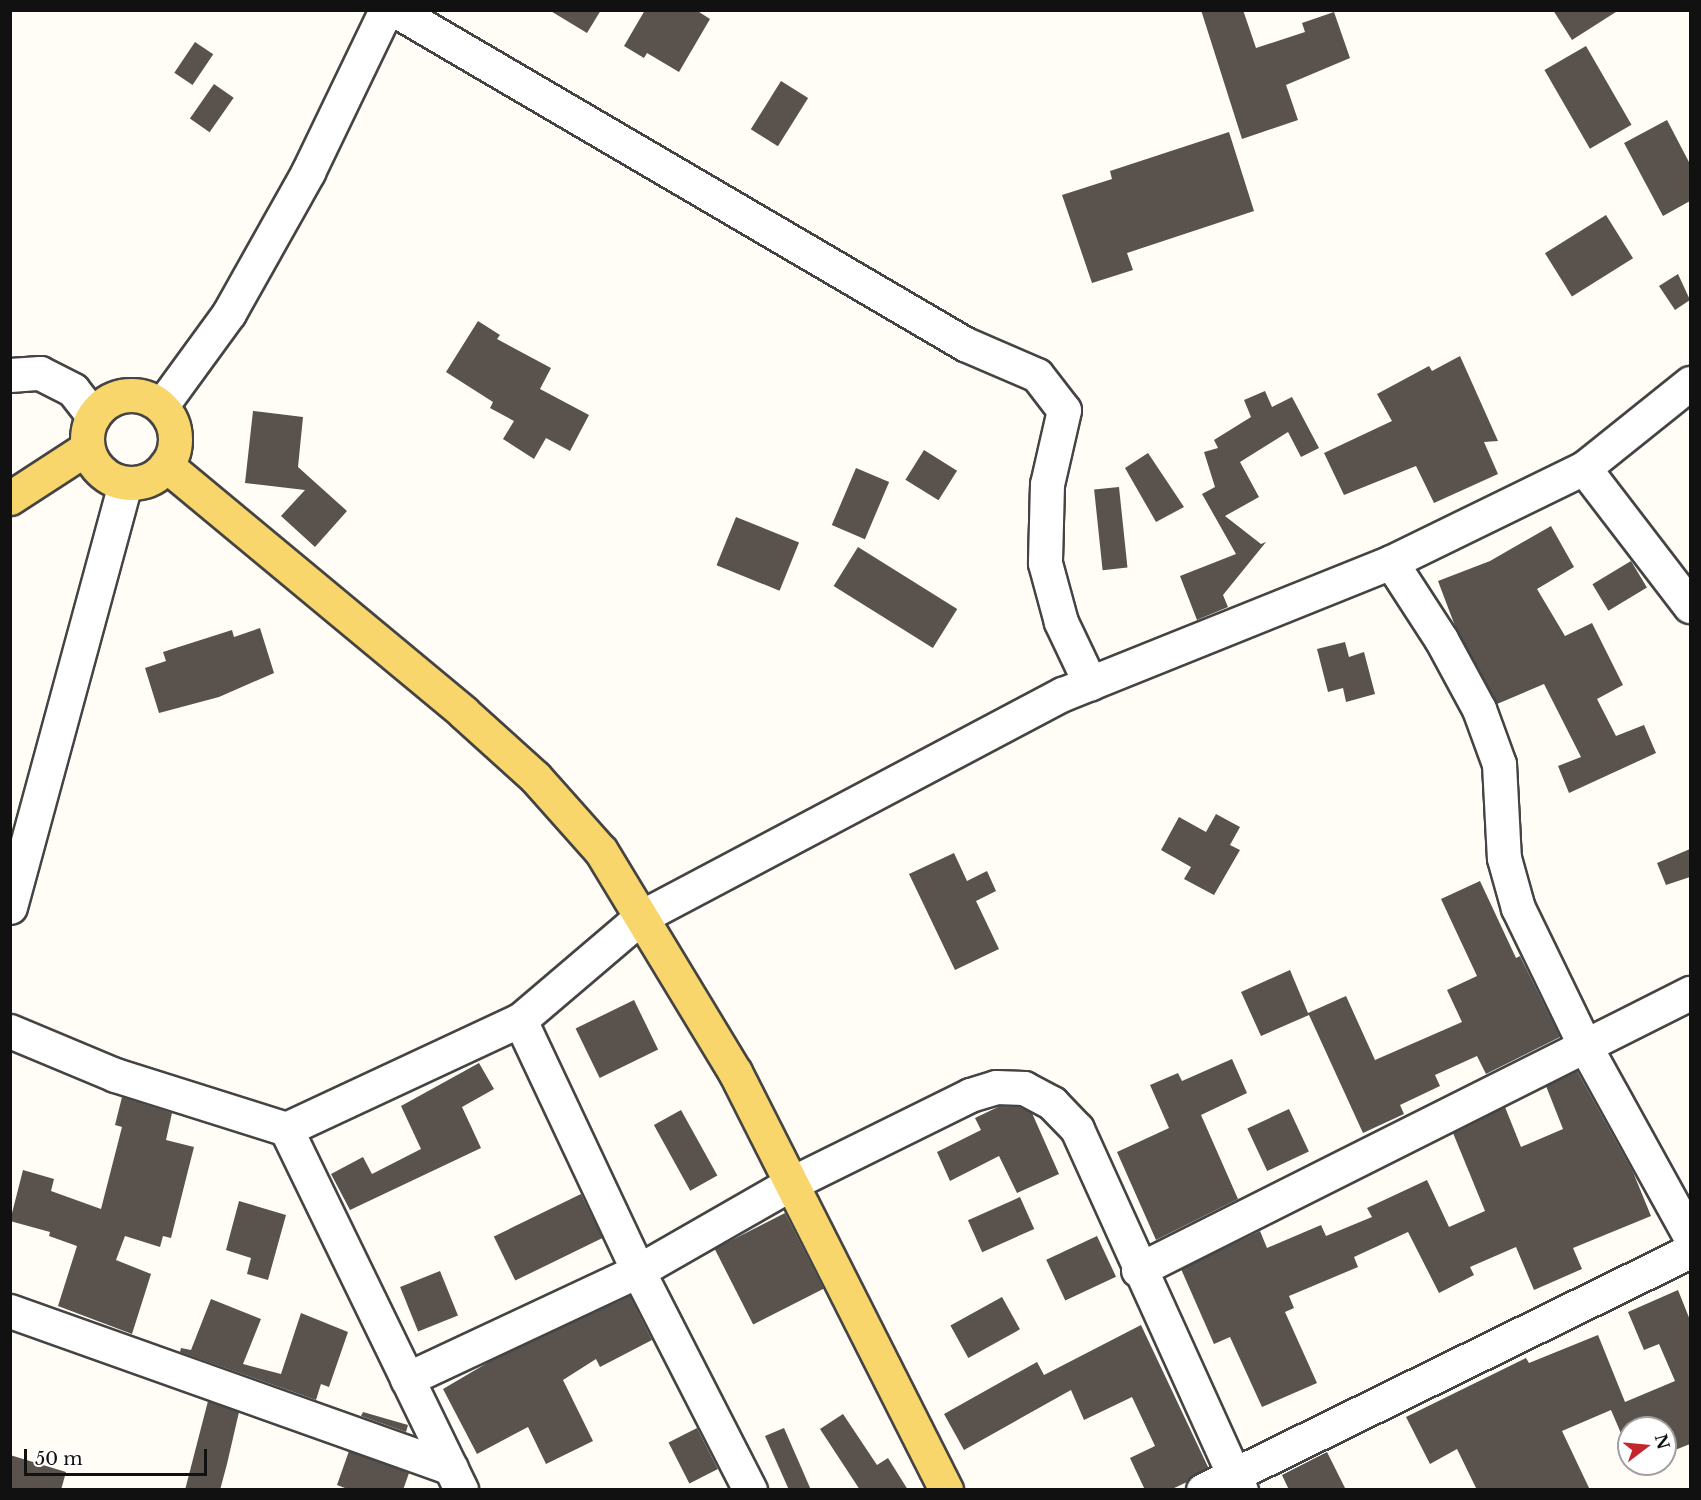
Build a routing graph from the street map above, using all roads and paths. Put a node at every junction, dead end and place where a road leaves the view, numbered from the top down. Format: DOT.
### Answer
graph roads {
  1 [pos="386,10"];
  2 [pos="394,10"];
  3 [pos="10,375"];
  4 [pos="1690,383"];
  5 [pos="162,405"];
  6 [pos="93,416"];
  7 [pos="87,448"];
  8 [pos="166,465"];
  9 [pos="1584,468"];
  10 [pos="125,483"];
  11 [pos="10,498"];
  12 [pos="1391,562"];
  13 [pos="1690,606"];
  14 [pos="1090,683"];
  15 [pos="10,906"];
  16 [pos="641,917"];
  17 [pos="1690,993"];
  18 [pos="520,1020"];
  19 [pos="10,1031"];
  20 [pos="1585,1046"];
  21 [pos="286,1129"];
  22 [pos="790,1184"];
  23 [pos="1690,1236"];
  24 [pos="1690,1251"];
  25 [pos="1138,1270"];
  26 [pos="639,1271"];
  27 [pos="10,1311"];
  28 [pos="407,1380"];
  29 [pos="456,1479"];
  30 [pos="1237,1482"];
  31 [pos="750,1490"];
  32 [pos="946,1490"];
  33 [pos="1203,1490"];
  1 -- 5 [label="street"];
  2 -- 14 [label="street"];
  3 -- 6 [label="street"];
  4 -- 9 [label="street"];
  5 -- 6 [label="main road"];
  5 -- 8 [label="main road"];
  6 -- 7 [label="main road"];
  7 -- 10 [label="main road"];
  7 -- 11 [label="main road"];
  8 -- 10 [label="main road"];
  8 -- 16 [label="main road"];
  9 -- 12 [label="street"];
  9 -- 13 [label="street"];
  10 -- 15 [label="street"];
  12 -- 14 [label="street"];
  12 -- 20 [label="street"];
  14 -- 16 [label="street"];
  16 -- 18 [label="street"];
  16 -- 22 [label="main road"];
  17 -- 20 [label="street"];
  18 -- 21 [label="street"];
  18 -- 26 [label="street"];
  19 -- 21 [label="street"];
  20 -- 23 [label="street"];
  20 -- 25 [label="street"];
  21 -- 28 [label="street"];
  22 -- 25 [label="street"];
  22 -- 26 [label="street"];
  22 -- 32 [label="main road"];
  24 -- 30 [label="street"];
  25 -- 30 [label="street"];
  26 -- 28 [label="street"];
  26 -- 31 [label="street"];
  27 -- 29 [label="street"];
  28 -- 29 [label="street"];
  30 -- 33 [label="street"];
}
